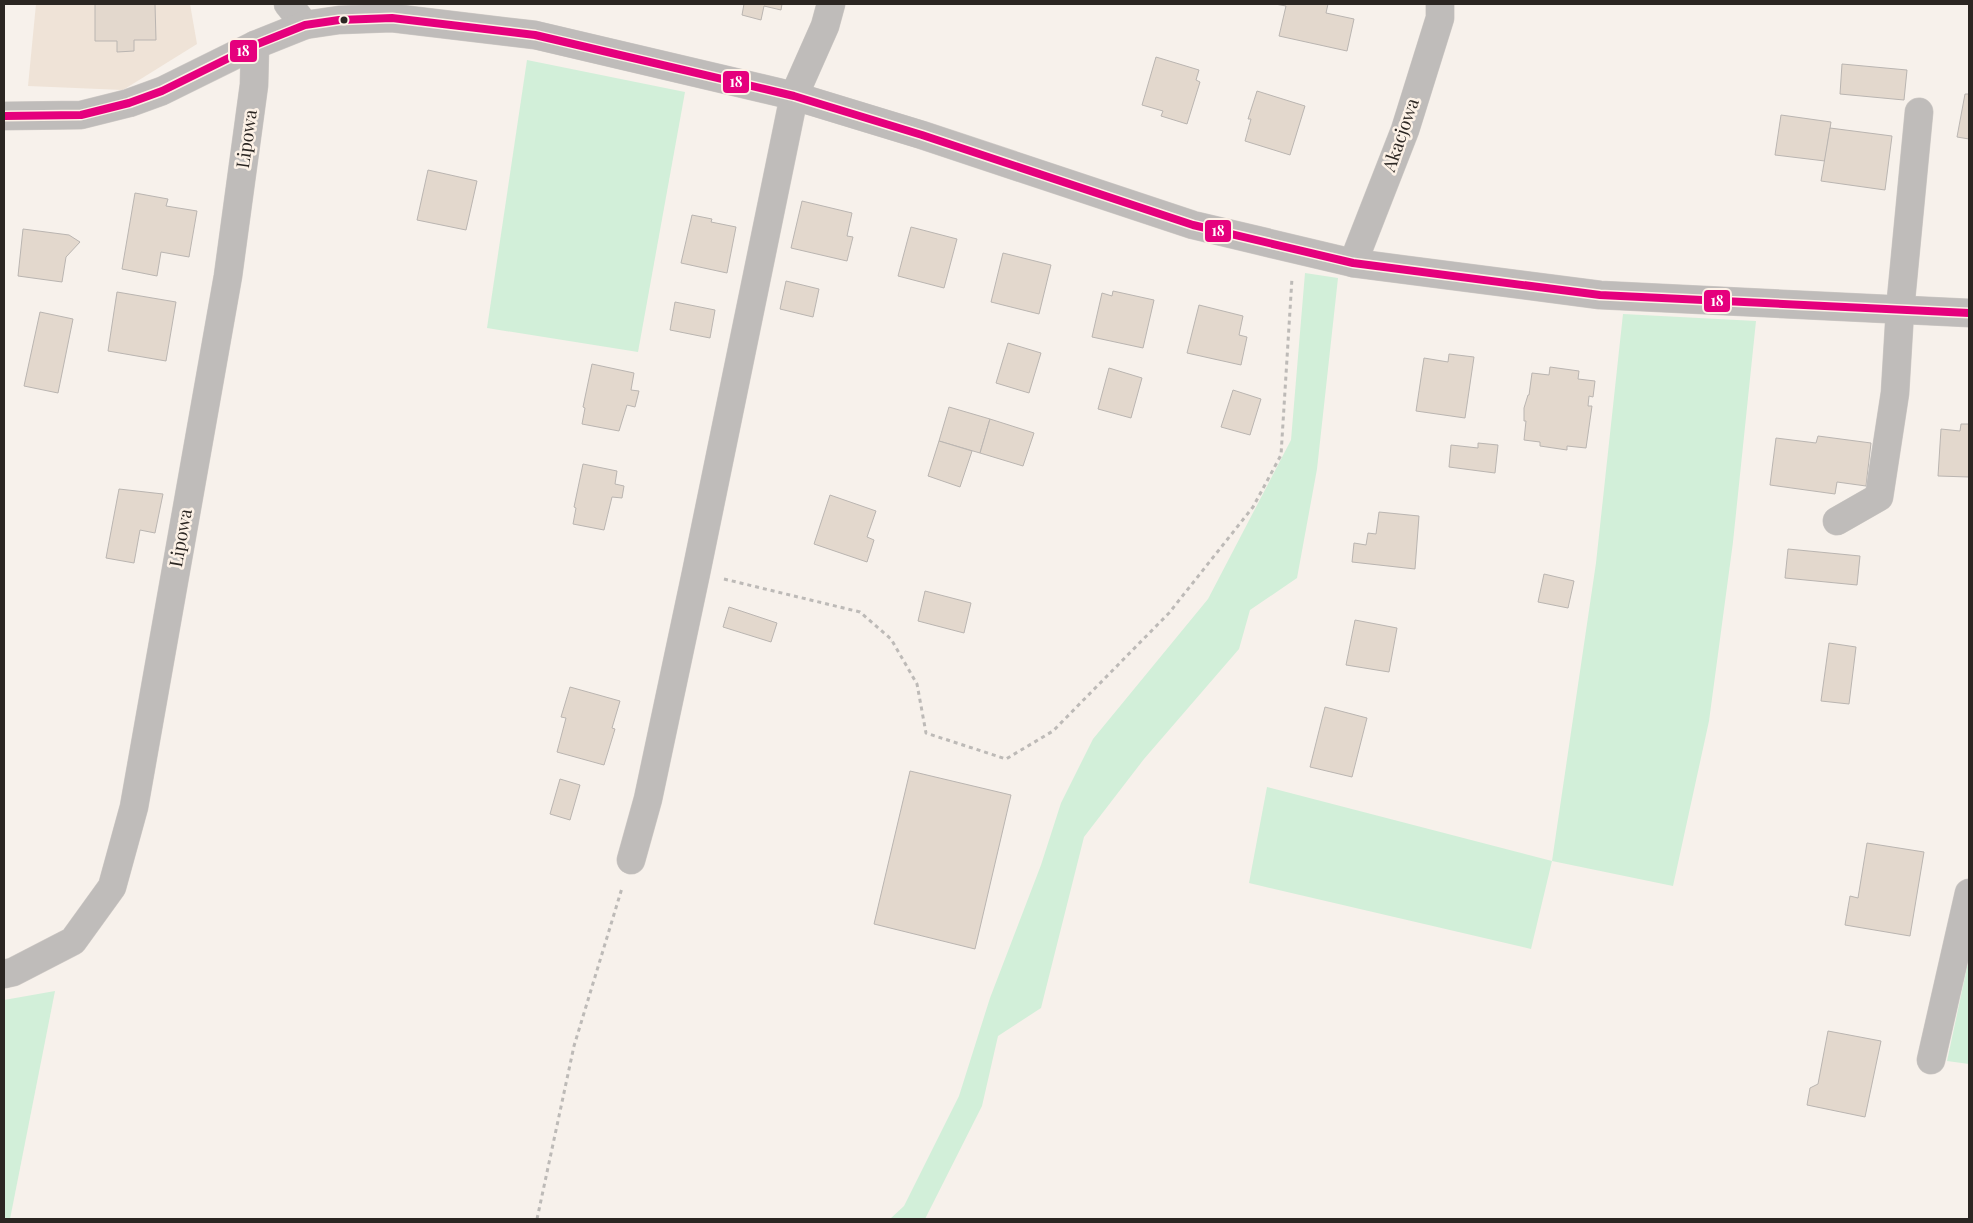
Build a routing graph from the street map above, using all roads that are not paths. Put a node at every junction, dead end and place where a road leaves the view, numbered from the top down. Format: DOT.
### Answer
graph roads {
  1 [pos="831,4"];
  2 [pos="1440,4"];
  3 [pos="296,14"];
  4 [pos="254,45"];
  5 [pos="794,96"];
  6 [pos="1919,112"];
  7 [pos="4,116"];
  8 [pos="1353,263"];
  9 [pos="1900,310"];
  10 [pos="1969,313"];
  11 [pos="1838,521"];
  12 [pos="631,860"];
  13 [pos="1969,894"];
  14 [pos="4,974"];
  15 [pos="1931,1060"];
  1 -- 5 [label="street"];
  2 -- 8 [label="street, Akacjowa"];
  3 -- 4 [label="street"];
  3 -- 5 [label="street"];
  4 -- 7 [label="street"];
  4 -- 14 [label="street, Lipowa"];
  5 -- 8 [label="street"];
  5 -- 12 [label="street"];
  6 -- 9 [label="street"];
  8 -- 9 [label="street"];
  9 -- 10 [label="street"];
  9 -- 11 [label="street"];
  13 -- 15 [label="street"];
}
